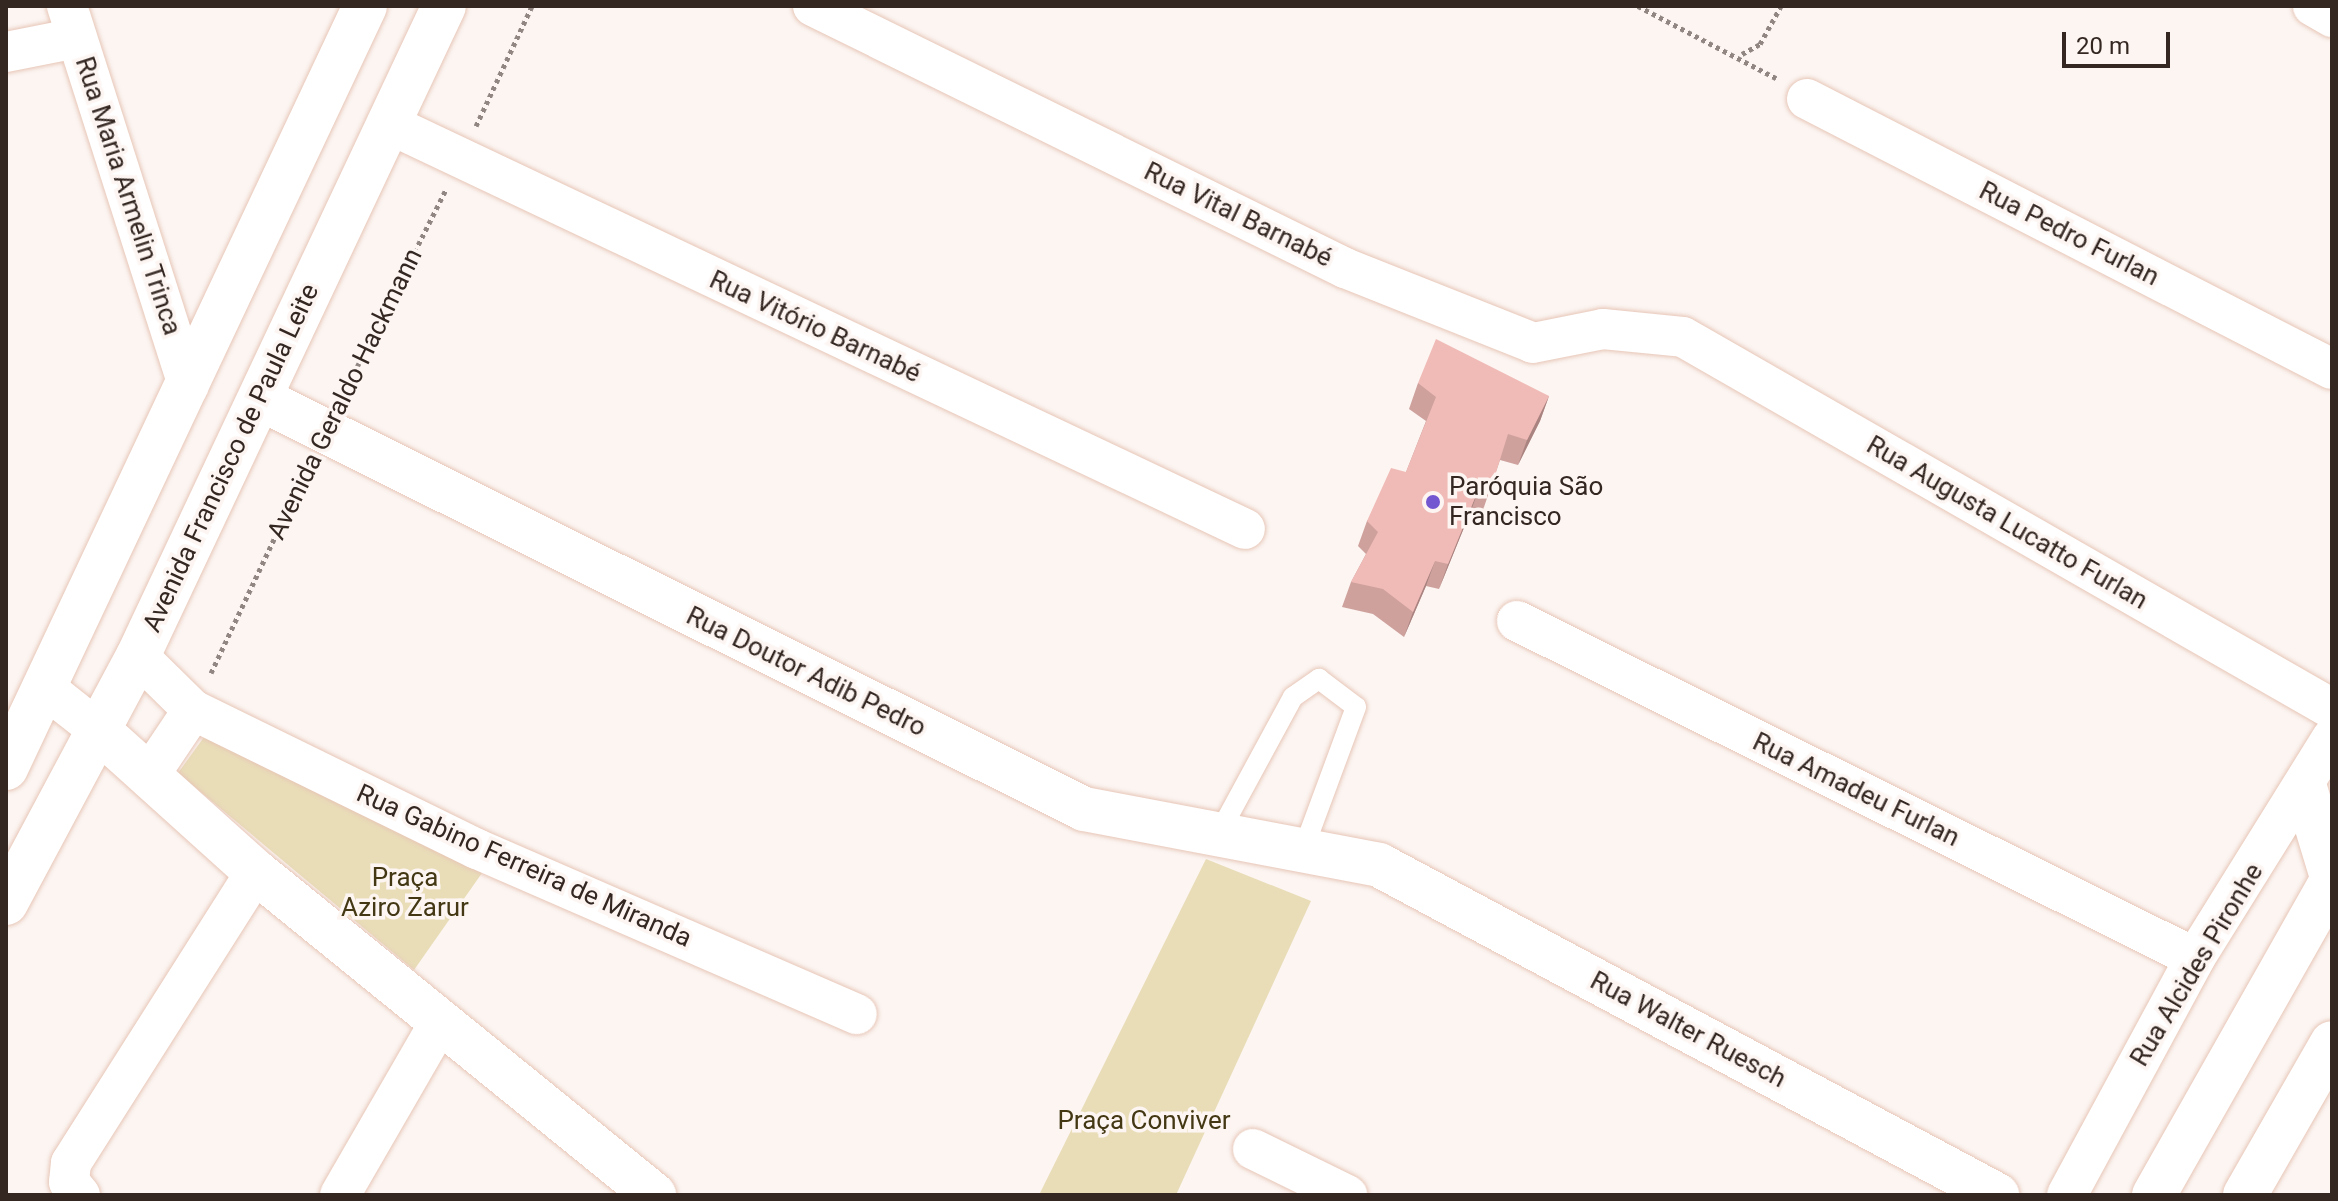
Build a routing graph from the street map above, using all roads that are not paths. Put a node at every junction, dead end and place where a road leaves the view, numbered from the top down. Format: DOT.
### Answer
graph roads {
  1 [pos="365,6"];
  2 [pos="444,6"];
  3 [pos="813,6"];
  4 [pos="2313,6"];
  5 [pos="2332,17"];
  6 [pos="72,22"];
  7 [pos="6,52"];
  8 [pos="1807,99"];
  9 [pos="387,123"];
  10 [pos="1683,337"];
  11 [pos="2332,369"];
  12 [pos="188,386"];
  13 [pos="261,399"];
  14 [pos="1245,529"];
  15 [pos="1517,621"];
  16 [pos="138,656"];
  17 [pos="45,688"];
  18 [pos="2332,709"];
  19 [pos="193,710"];
  20 [pos="97,729"];
  21 [pos="2332,738"];
  22 [pos="6,768"];
  23 [pos="148,777"];
  24 [pos="2305,788"];
  25 [pos="1218,835"];
  26 [pos="1303,850"];
  27 [pos="1379,865"];
  28 [pos="256,872"];
  29 [pos="2332,879"];
  30 [pos="6,903"];
  31 [pos="2195,958"];
  32 [pos="857,1014"];
  33 [pos="440,1022"];
  34 [pos="2332,1043"];
  35 [pos="1253,1149"];
  36 [pos="80,1195"];
  37 [pos="340,1195"];
  38 [pos="654,1195"];
  39 [pos="1347,1195"];
  40 [pos="1997,1195"];
  41 [pos="2067,1195"];
  42 [pos="2154,1195"];
  43 [pos="2245,1195"];
  1 -- 12 [label="main road"];
  2 -- 9 [label="main road, Avenida Francisco de Paula Leite"];
  3 -- 10 [label="street, Rua Vital Barnabé"];
  4 -- 5 [label="street"];
  6 -- 7 [label="street"];
  6 -- 12 [label="street, Rua Maria Armelin Trinca"];
  8 -- 11 [label="street, Rua Pedro Furlan"];
  9 -- 13 [label="main road, Avenida Francisco de Paula Leite"];
  9 -- 14 [label="street, Rua Vitório Barnabé"];
  10 -- 18 [label="street, Rua Augusta Lucatto Furlan"];
  12 -- 17 [label="main road"];
  13 -- 16 [label="main road, Avenida Francisco de Paula Leite"];
  13 -- 25 [label="main road, Rua Doutor Adib Pedro"];
  15 -- 31 [label="street, Rua Amadeu Furlan"];
  16 -- 19 [label="street, Rua Gabino Ferreira de Miranda"];
  16 -- 20 [label="main road, Avenida Francisco de Paula Leite"];
  17 -- 20 [label="street"];
  17 -- 22 [label="main road"];
  19 -- 23 [label="street"];
  19 -- 32 [label="street, Rua Gabino Ferreira de Miranda"];
  20 -- 23 [label="main road"];
  20 -- 30 [label="main road, Avenida Francisco de Paula Leite"];
  21 -- 24 [label="street, Rua Alcides Pironhe"];
  23 -- 28 [label="main road"];
  24 -- 29 [label="main road"];
  24 -- 31 [label="street, Rua Alcides Pironhe"];
  25 -- 26 [label="main road, Rua Doutor Adib Pedro"];
  25 -- 26 [label="lane"];
  26 -- 27 [label="main road, Rua Doutor Adib Pedro"];
  27 -- 40 [label="main road, Rua Walter Ruesch"];
  28 -- 33 [label="main road"];
  28 -- 36 [label="street"];
  29 -- 42 [label="main road"];
  31 -- 41 [label="street, Rua Alcides Pironhe"];
  33 -- 37 [label="street"];
  33 -- 38 [label="main road"];
  34 -- 43 [label="main road"];
  35 -- 39 [label="street"];
}
